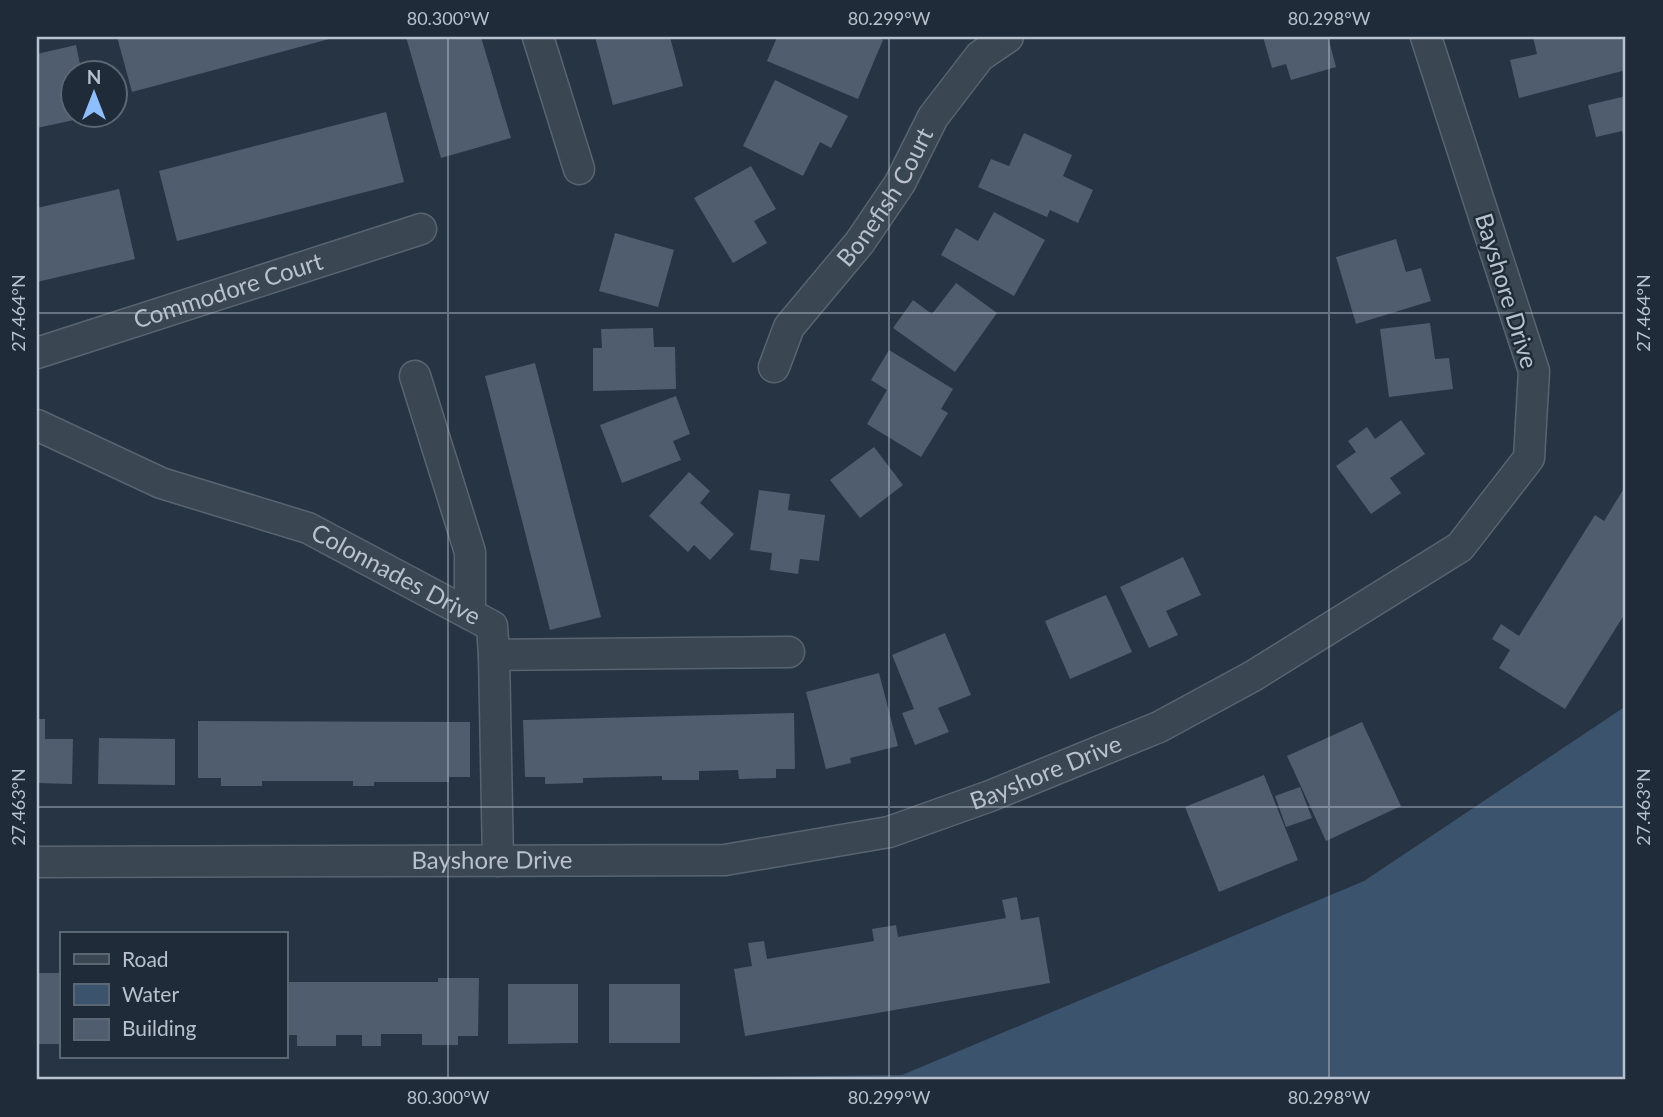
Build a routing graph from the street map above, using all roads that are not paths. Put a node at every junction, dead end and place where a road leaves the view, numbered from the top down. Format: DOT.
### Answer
graph roads {
  1 [pos="538,37"];
  2 [pos="1008,37"];
  3 [pos="1426,37"];
  4 [pos="579,169"];
  5 [pos="421,229"];
  6 [pos="37,353"];
  7 [pos="774,367"];
  8 [pos="415,376"];
  9 [pos="37,425"];
  10 [pos="470,614"];
  11 [pos="789,652"];
  12 [pos="494,655"];
  13 [pos="498,860"];
  14 [pos="37,862"];
  1 -- 4 [label="street"];
  2 -- 7 [label="street, Bonefish Court"];
  3 -- 13 [label="street, Bayshore Drive"];
  5 -- 6 [label="street, Commodore Court"];
  8 -- 10 [label="street"];
  9 -- 10 [label="street, Colonnades Drive"];
  10 -- 12 [label="street, Colonnades Drive"];
  11 -- 12 [label="street, Colonnades Drive"];
  12 -- 13 [label="street"];
  13 -- 14 [label="street, Bayshore Drive"];
}
